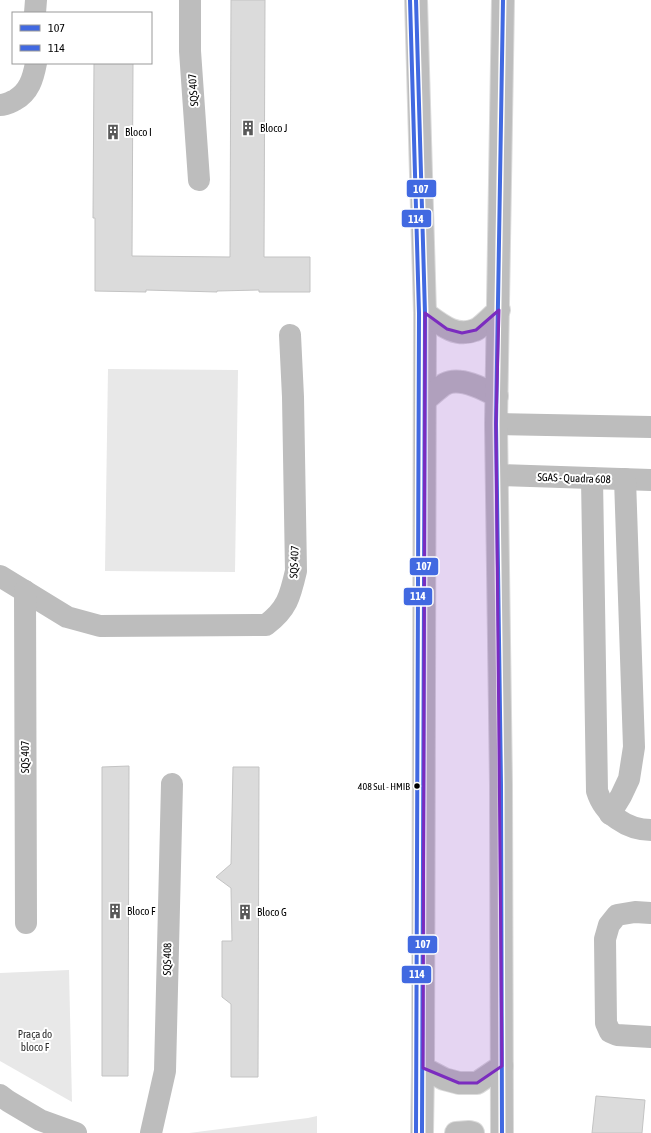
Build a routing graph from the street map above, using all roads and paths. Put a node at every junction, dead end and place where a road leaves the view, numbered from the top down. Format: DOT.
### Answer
graph roads {
  1 [pos="36,0"];
  2 [pos="190,0"];
  3 [pos="416,0"];
  4 [pos="503,0"];
  5 [pos="35,12"];
  6 [pos="36,64"];
  7 [pos="0,105"];
  8 [pos="199,180"];
  9 [pos="499,310"];
  10 [pos="425,313"];
  11 [pos="290,335"];
  12 [pos="497,396"];
  13 [pos="425,400"];
  14 [pos="496,424"];
  15 [pos="651,427"];
  16 [pos="498,475"];
  17 [pos="592,478"];
  18 [pos="625,479"];
  19 [pos="651,480"];
  20 [pos="0,576"];
  21 [pos="25,591"];
  22 [pos="172,784"];
  23 [pos="610,814"];
  24 [pos="651,830"];
  25 [pos="651,913"];
  26 [pos="26,923"];
  27 [pos="651,1037"];
  28 [pos="502,1066"];
  29 [pos="423,1068"];
  30 [pos="0,1095"];
  31 [pos="76,1133"];
  32 [pos="151,1133"];
  33 [pos="422,1133"];
  34 [pos="456,1133"];
  35 [pos="473,1133"];
  36 [pos="502,1133"];
  1 -- 5 [label="main road"];
  2 -- 8 [label="main road, SQS 407"];
  3 -- 10 [label="main road"];
  4 -- 9 [label="main road"];
  6 -- 7 [label="main road"];
  9 -- 10 [label="main road"];
  9 -- 12 [label="main road"];
  10 -- 13 [label="main road"];
  11 -- 21 [label="main road, SQS 407"];
  12 -- 13 [label="main road"];
  12 -- 14 [label="main road"];
  13 -- 29 [label="main road"];
  14 -- 15 [label="main road"];
  14 -- 16 [label="main road"];
  16 -- 17 [label="main road, SGAS - Quadra 608"];
  16 -- 28 [label="main road"];
  17 -- 18 [label="main road, SGAS - Quadra 608"];
  17 -- 23 [label="main road"];
  18 -- 19 [label="main road, SGAS - Quadra 608"];
  18 -- 23 [label="main road"];
  20 -- 21 [label="main road, SQS 407"];
  21 -- 26 [label="main road, SQS 407"];
  22 -- 32 [label="main road, SQS 408"];
  23 -- 24 [label="main road"];
  25 -- 27 [label="main road"];
  28 -- 29 [label="main road"];
  28 -- 36 [label="main road"];
  29 -- 33 [label="main road"];
  30 -- 31 [label="main road"];
  34 -- 35 [label="main road"];
}
